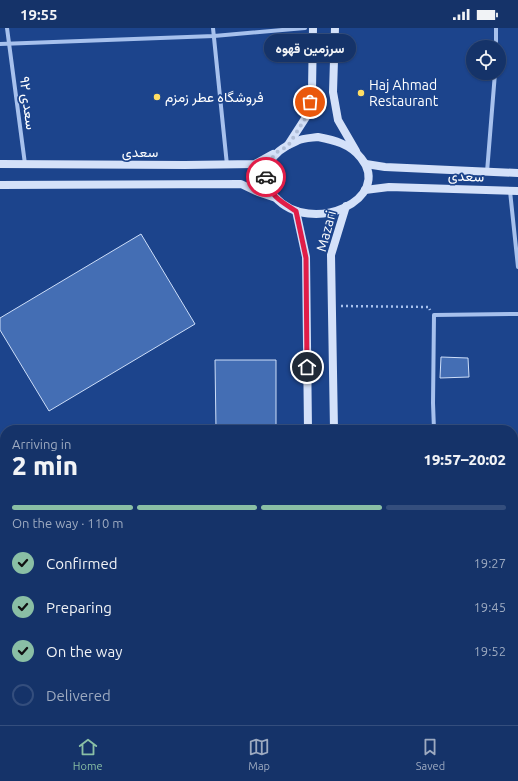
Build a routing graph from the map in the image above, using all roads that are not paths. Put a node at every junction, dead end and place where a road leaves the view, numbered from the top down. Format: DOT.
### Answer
graph roads {
  1 [pos="7,28"];
  2 [pos="213,28"];
  3 [pos="305,28"];
  4 [pos="313,28"];
  5 [pos="335,28"];
  6 [pos="496,28"];
  7 [pos="214,36"];
  8 [pos="496,40"];
  9 [pos="0,44"];
  10 [pos="10,44"];
  11 [pos="494,80"];
  12 [pos="288,146"];
  13 [pos="277,152"];
  14 [pos="358,154"];
  15 [pos="0,164"];
  16 [pos="25,164"];
  17 [pos="366,164"];
  18 [pos="227,165"];
  19 [pos="487,172"];
  20 [pos="518,173"];
  21 [pos="0,185"];
  22 [pos="365,190"];
  23 [pos="514,191"];
  24 [pos="276,198"];
  25 [pos="346,206"];
  26 [pos="296,211"];
  27 [pos="518,268"];
  28 [pos="518,314"];
  29 [pos="308,425"];
  30 [pos="334,425"];
  31 [pos="434,425"];
  1 -- 10 [label="street, سعدی ۹۲"];
  2 -- 7 [label="street"];
  3 -- 7 [label="street"];
  4 -- 12 [label="main road"];
  5 -- 14 [label="main road"];
  6 -- 8 [label="street"];
  7 -- 10 [label="street"];
  7 -- 18 [label="street"];
  9 -- 10 [label="street"];
  10 -- 16 [label="street, سعدی ۹۲"];
  11 -- 19 [label="street"];
  12 -- 13 [label="main road"];
  12 -- 14 [label="main road"];
  13 -- 18 [label="main road, سعدی"];
  13 -- 24 [label="main road"];
  14 -- 17 [label="main road"];
  15 -- 16 [label="main road, سعدی"];
  16 -- 18 [label="main road, سعدی"];
  17 -- 19 [label="main road, سعدی"];
  17 -- 22 [label="main road"];
  19 -- 20 [label="main road, سعدی"];
  21 -- 24 [label="main road"];
  22 -- 23 [label="main road, سعدی"];
  22 -- 25 [label="main road"];
  23 -- 27 [label="street"];
  24 -- 26 [label="main road"];
  25 -- 26 [label="main road"];
  25 -- 30 [label="main road, Mazari"];
  26 -- 29 [label="main road, Mazari"];
  28 -- 31 [label="street"];
}
